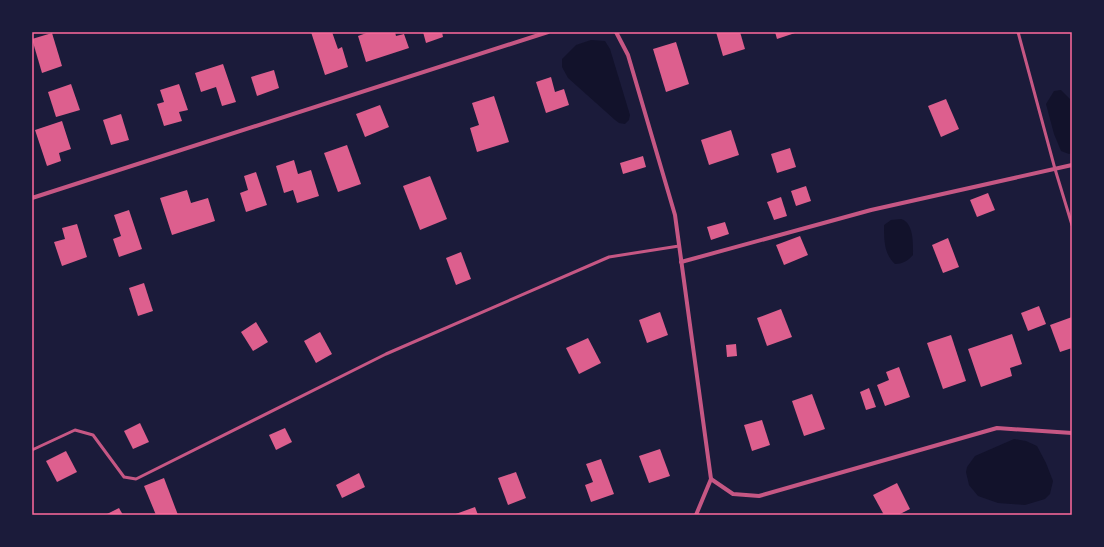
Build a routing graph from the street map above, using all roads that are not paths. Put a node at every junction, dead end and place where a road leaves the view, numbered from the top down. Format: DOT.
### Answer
graph roads {
  1 [pos="548,32"];
  2 [pos="616,32"];
  3 [pos="1018,32"];
  4 [pos="1072,165"];
  5 [pos="1055,169"];
  6 [pos="32,198"];
  7 [pos="1072,224"];
  8 [pos="679,246"];
  9 [pos="682,262"];
  10 [pos="1072,433"];
  11 [pos="32,450"];
  12 [pos="711,479"];
  13 [pos="696,515"];
  1 -- 6 [label="street"];
  2 -- 8 [label="street"];
  3 -- 5 [label="lane"];
  4 -- 5 [label="street"];
  5 -- 7 [label="lane"];
  5 -- 9 [label="street"];
  8 -- 9 [label="street"];
  8 -- 11 [label="lane"];
  9 -- 12 [label="street"];
  10 -- 12 [label="street"];
  12 -- 13 [label="street"];
}
